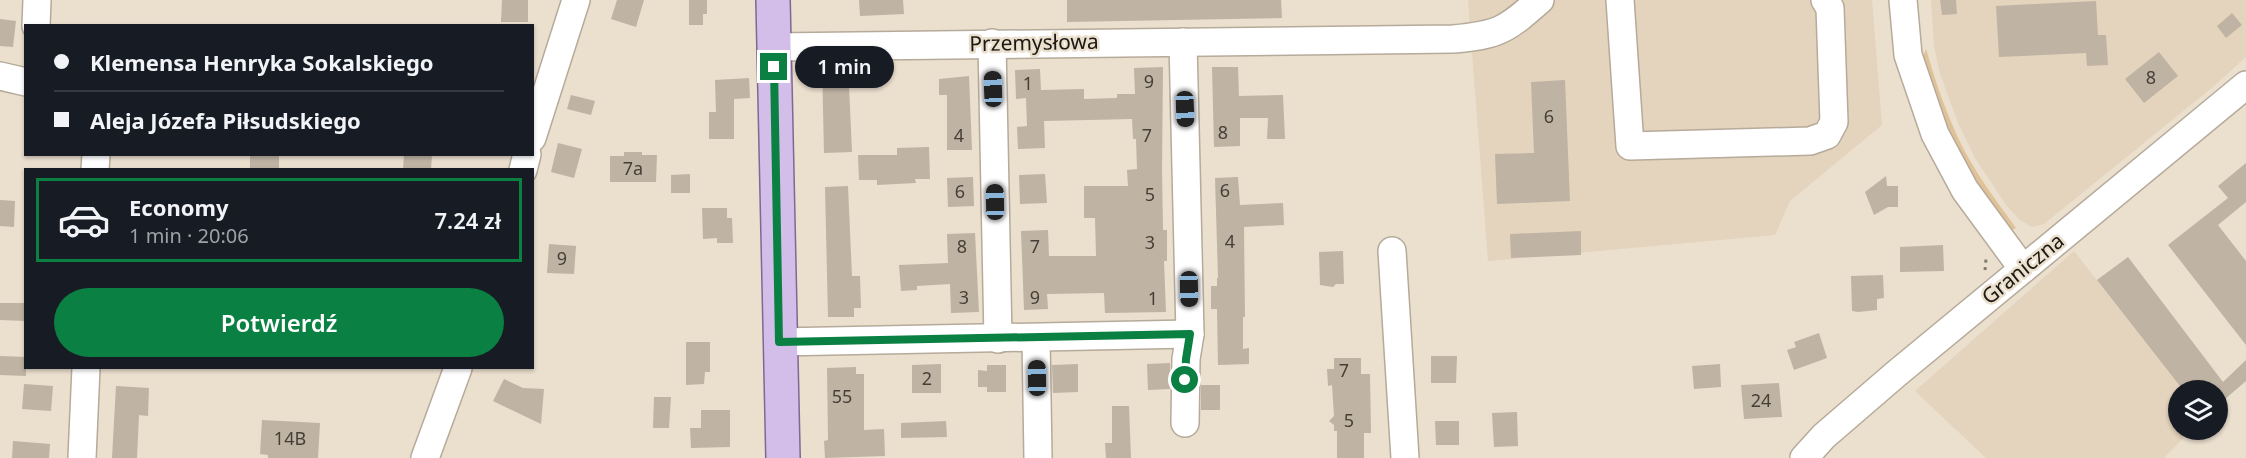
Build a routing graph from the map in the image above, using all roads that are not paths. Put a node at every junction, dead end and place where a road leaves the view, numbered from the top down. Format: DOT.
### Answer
graph roads {
  1 [pos="37,0"];
  2 [pos="576,0"];
  3 [pos="773,0"];
  4 [pos="1540,0"];
  5 [pos="1620,0"];
  6 [pos="1825,0"];
  7 [pos="1903,0"];
  8 [pos="36,24"];
  9 [pos="1184,42"];
  10 [pos="992,43"];
  11 [pos="774,47"];
  12 [pos="0,76"];
  13 [pos="24,82"];
  14 [pos="2246,85"];
  15 [pos="535,121"];
  16 [pos="1392,251"];
  17 [pos="2023,269"];
  18 [pos="1190,334"];
  19 [pos="1036,338"];
  20 [pos="998,339"];
  21 [pos="779,342"];
  22 [pos="86,369"];
  23 [pos="458,369"];
  24 [pos="1185,423"];
  25 [pos="82,458"];
  26 [pos="425,458"];
  27 [pos="783,458"];
  28 [pos="1038,458"];
  29 [pos="1405,458"];
  30 [pos="1804,458"];
  1 -- 8 [label="street"];
  2 -- 15 [label="street"];
  3 -- 11 [label="main road"];
  4 -- 9 [label="street, Przemysłowa"];
  5 -- 6 [label="street"];
  7 -- 17 [label="street"];
  9 -- 10 [label="street, Przemysłowa"];
  9 -- 18 [label="street"];
  10 -- 11 [label="street, Przemysłowa"];
  10 -- 20 [label="street"];
  11 -- 21 [label="main road"];
  12 -- 13 [label="street"];
  14 -- 17 [label="street, Graniczna"];
  16 -- 29 [label="street"];
  17 -- 30 [label="street, Graniczna"];
  18 -- 19 [label="street"];
  18 -- 24 [label="street"];
  19 -- 20 [label="street"];
  19 -- 28 [label="street"];
  20 -- 21 [label="street"];
  21 -- 27 [label="main road"];
  22 -- 25 [label="street"];
  23 -- 26 [label="street"];
}
